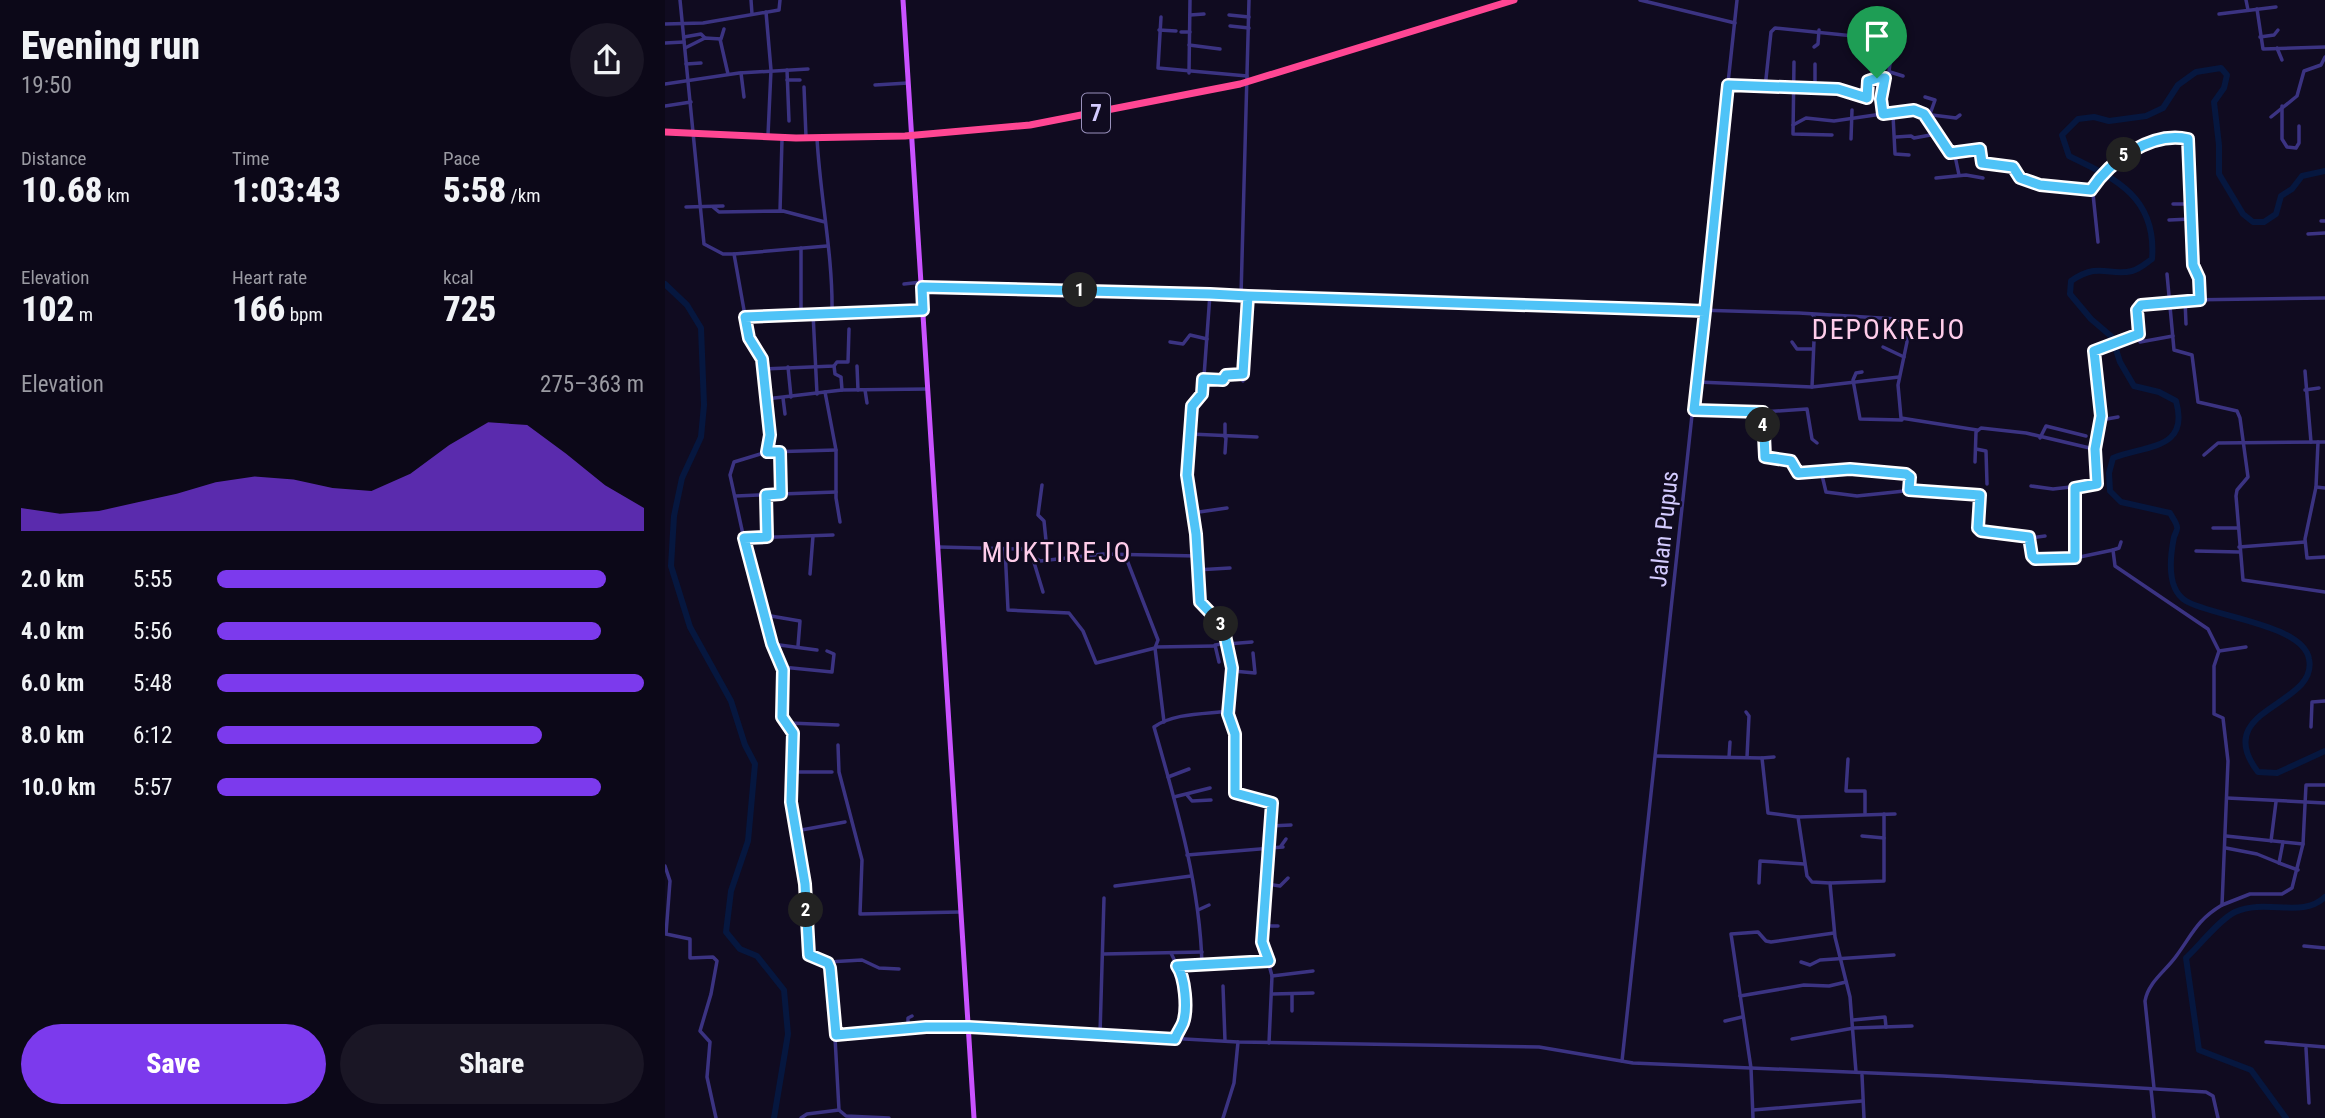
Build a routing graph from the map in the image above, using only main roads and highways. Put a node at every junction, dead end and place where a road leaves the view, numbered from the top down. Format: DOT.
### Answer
graph roads {
  1 [pos="903,0"];
  2 [pos="1514,0"];
  3 [pos="665,132"];
  4 [pos="912,136"];
  5 [pos="974,1118"];
  1 -- 4 [label="main road"];
  2 -- 4 [label="highway, 7"];
  3 -- 4 [label="highway, 7"];
  4 -- 5 [label="main road"];
}
